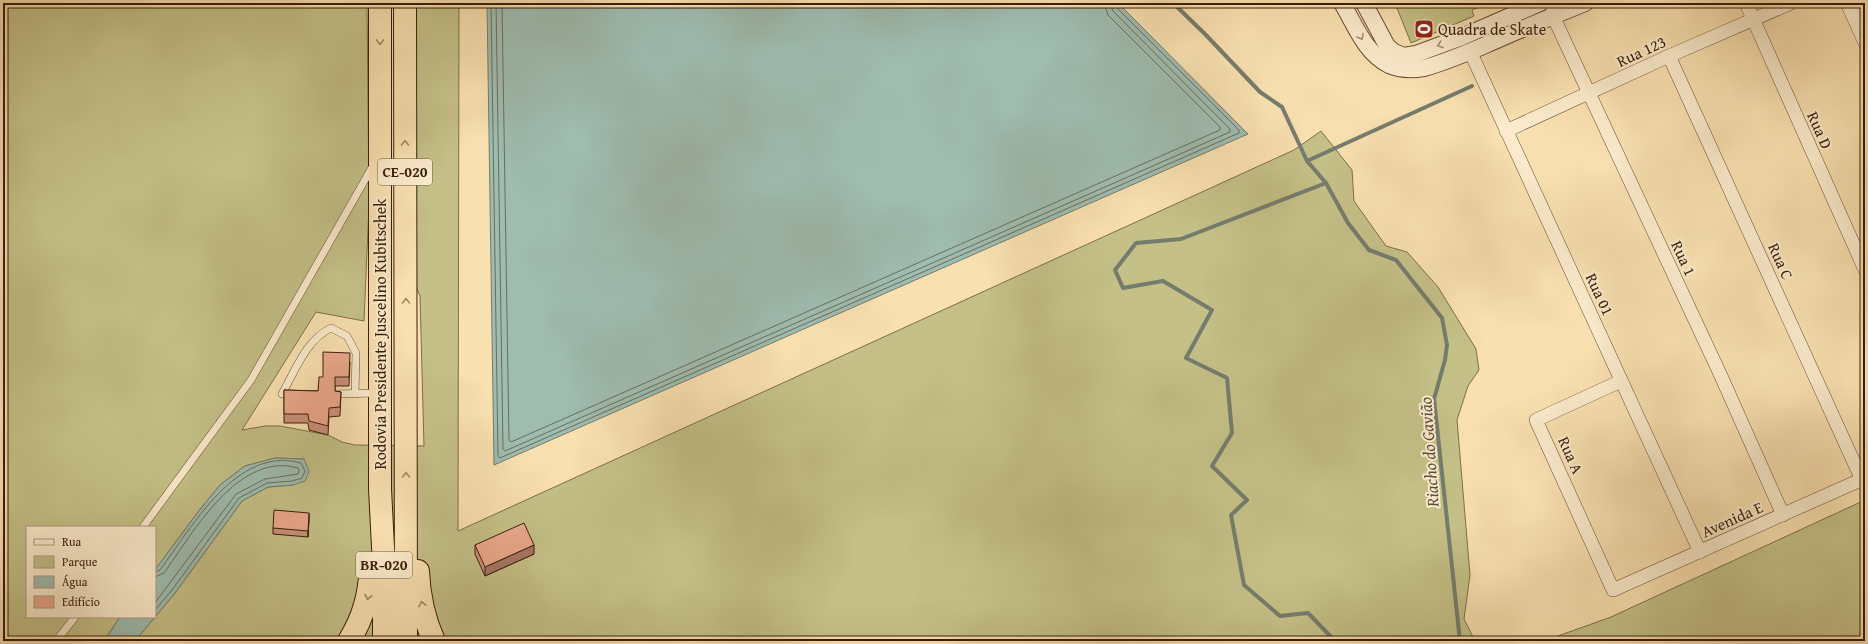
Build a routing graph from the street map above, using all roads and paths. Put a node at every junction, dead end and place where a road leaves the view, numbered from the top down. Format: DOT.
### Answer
graph roads {
  1 [pos="380,3"];
  2 [pos="405,3"];
  3 [pos="1342,3"];
  4 [pos="1364,3"];
  5 [pos="1540,3"];
  6 [pos="1585,3"];
  7 [pos="1746,3"];
  8 [pos="1791,3"];
  9 [pos="1849,9"];
  10 [pos="1865,9"];
  11 [pos="1553,10"];
  12 [pos="1752,20"];
  13 [pos="1865,43"];
  14 [pos="1470,51"];
  15 [pos="1670,56"];
  16 [pos="1403,62"];
  17 [pos="1589,93"];
  18 [pos="1506,131"];
  19 [pos="379,156"];
  20 [pos="1865,270"];
  21 [pos="1621,381"];
  22 [pos="380,392"];
  23 [pos="289,394"];
  24 [pos="335,394"];
  25 [pos="355,394"];
  26 [pos="1864,479"];
  27 [pos="380,489"];
  28 [pos="406,514"];
  29 [pos="1782,515"];
  30 [pos="144,526"];
  31 [pos="1700,552"];
  32 [pos="1613,590"];
  33 [pos="74,618"];
  34 [pos="56,641"];
  35 [pos="349,641"];
  36 [pos="384,641"];
  37 [pos="406,641"];
  38 [pos="434,641"];
  1 -- 19 [label="highway, Rodovia Presidente Juscelino Kubitschek / CE-020, one-way"];
  28 -- 2 [label="highway, Rodovia Presidente Juscelino Kubitschek / CE-020, one-way"];
  3 -- 16 [label="street, one-way"];
  4 -- 16 [label="street"];
  5 -- 16 [label="street, one-way"];
  6 -- 11 [label="street"];
  7 -- 12 [label="street, Rua D"];
  8 -- 12 [label="street, Rua 123"];
  9 -- 10 [label="street"];
  9 -- 13 [label="street"];
  11 -- 14 [label="street"];
  11 -- 17 [label="street, Rua 1"];
  12 -- 15 [label="street, Rua 123"];
  12 -- 20 [label="street, Rua D"];
  14 -- 16 [label="street"];
  14 -- 18 [label="street, Rua 01"];
  15 -- 17 [label="street, Rua 123"];
  15 -- 26 [label="street, Rua C"];
  17 -- 18 [label="street, Rua 123"];
  17 -- 29 [label="street, Rua 1"];
  18 -- 21 [label="street, Rua 01"];
  19 -- 22 [label="highway, Rodovia Presidente Juscelino Kubitschek / CE-020"];
  19 -- 30 [label="lane"];
  21 -- 31 [label="street, Rua 01"];
  21 -- 32 [label="street, Rua A"];
  22 -- 25 [label="lane"];
  22 -- 27 [label="highway, Rodovia Presidente Juscelino Kubitschek / CE-020"];
  23 -- 25 [label="lane"];
  24 -- 25 [label="lane"];
  26 -- 29 [label="street, Avenida E"];
  27 -- 35 [label="highway, one-way"];
  27 -- 36 [label="highway, Rodovia Presidente Juscelino Kubitschek / BR-020"];
  28 -- 37 [label="highway, Rodovia Presidente Juscelino Kubitschek / BR-020"];
  38 -- 28 [label="highway, one-way"];
  29 -- 31 [label="street, Avenida E"];
  31 -- 32 [label="street, Avenida E"];
  33 -- 34 [label="lane"];
}
